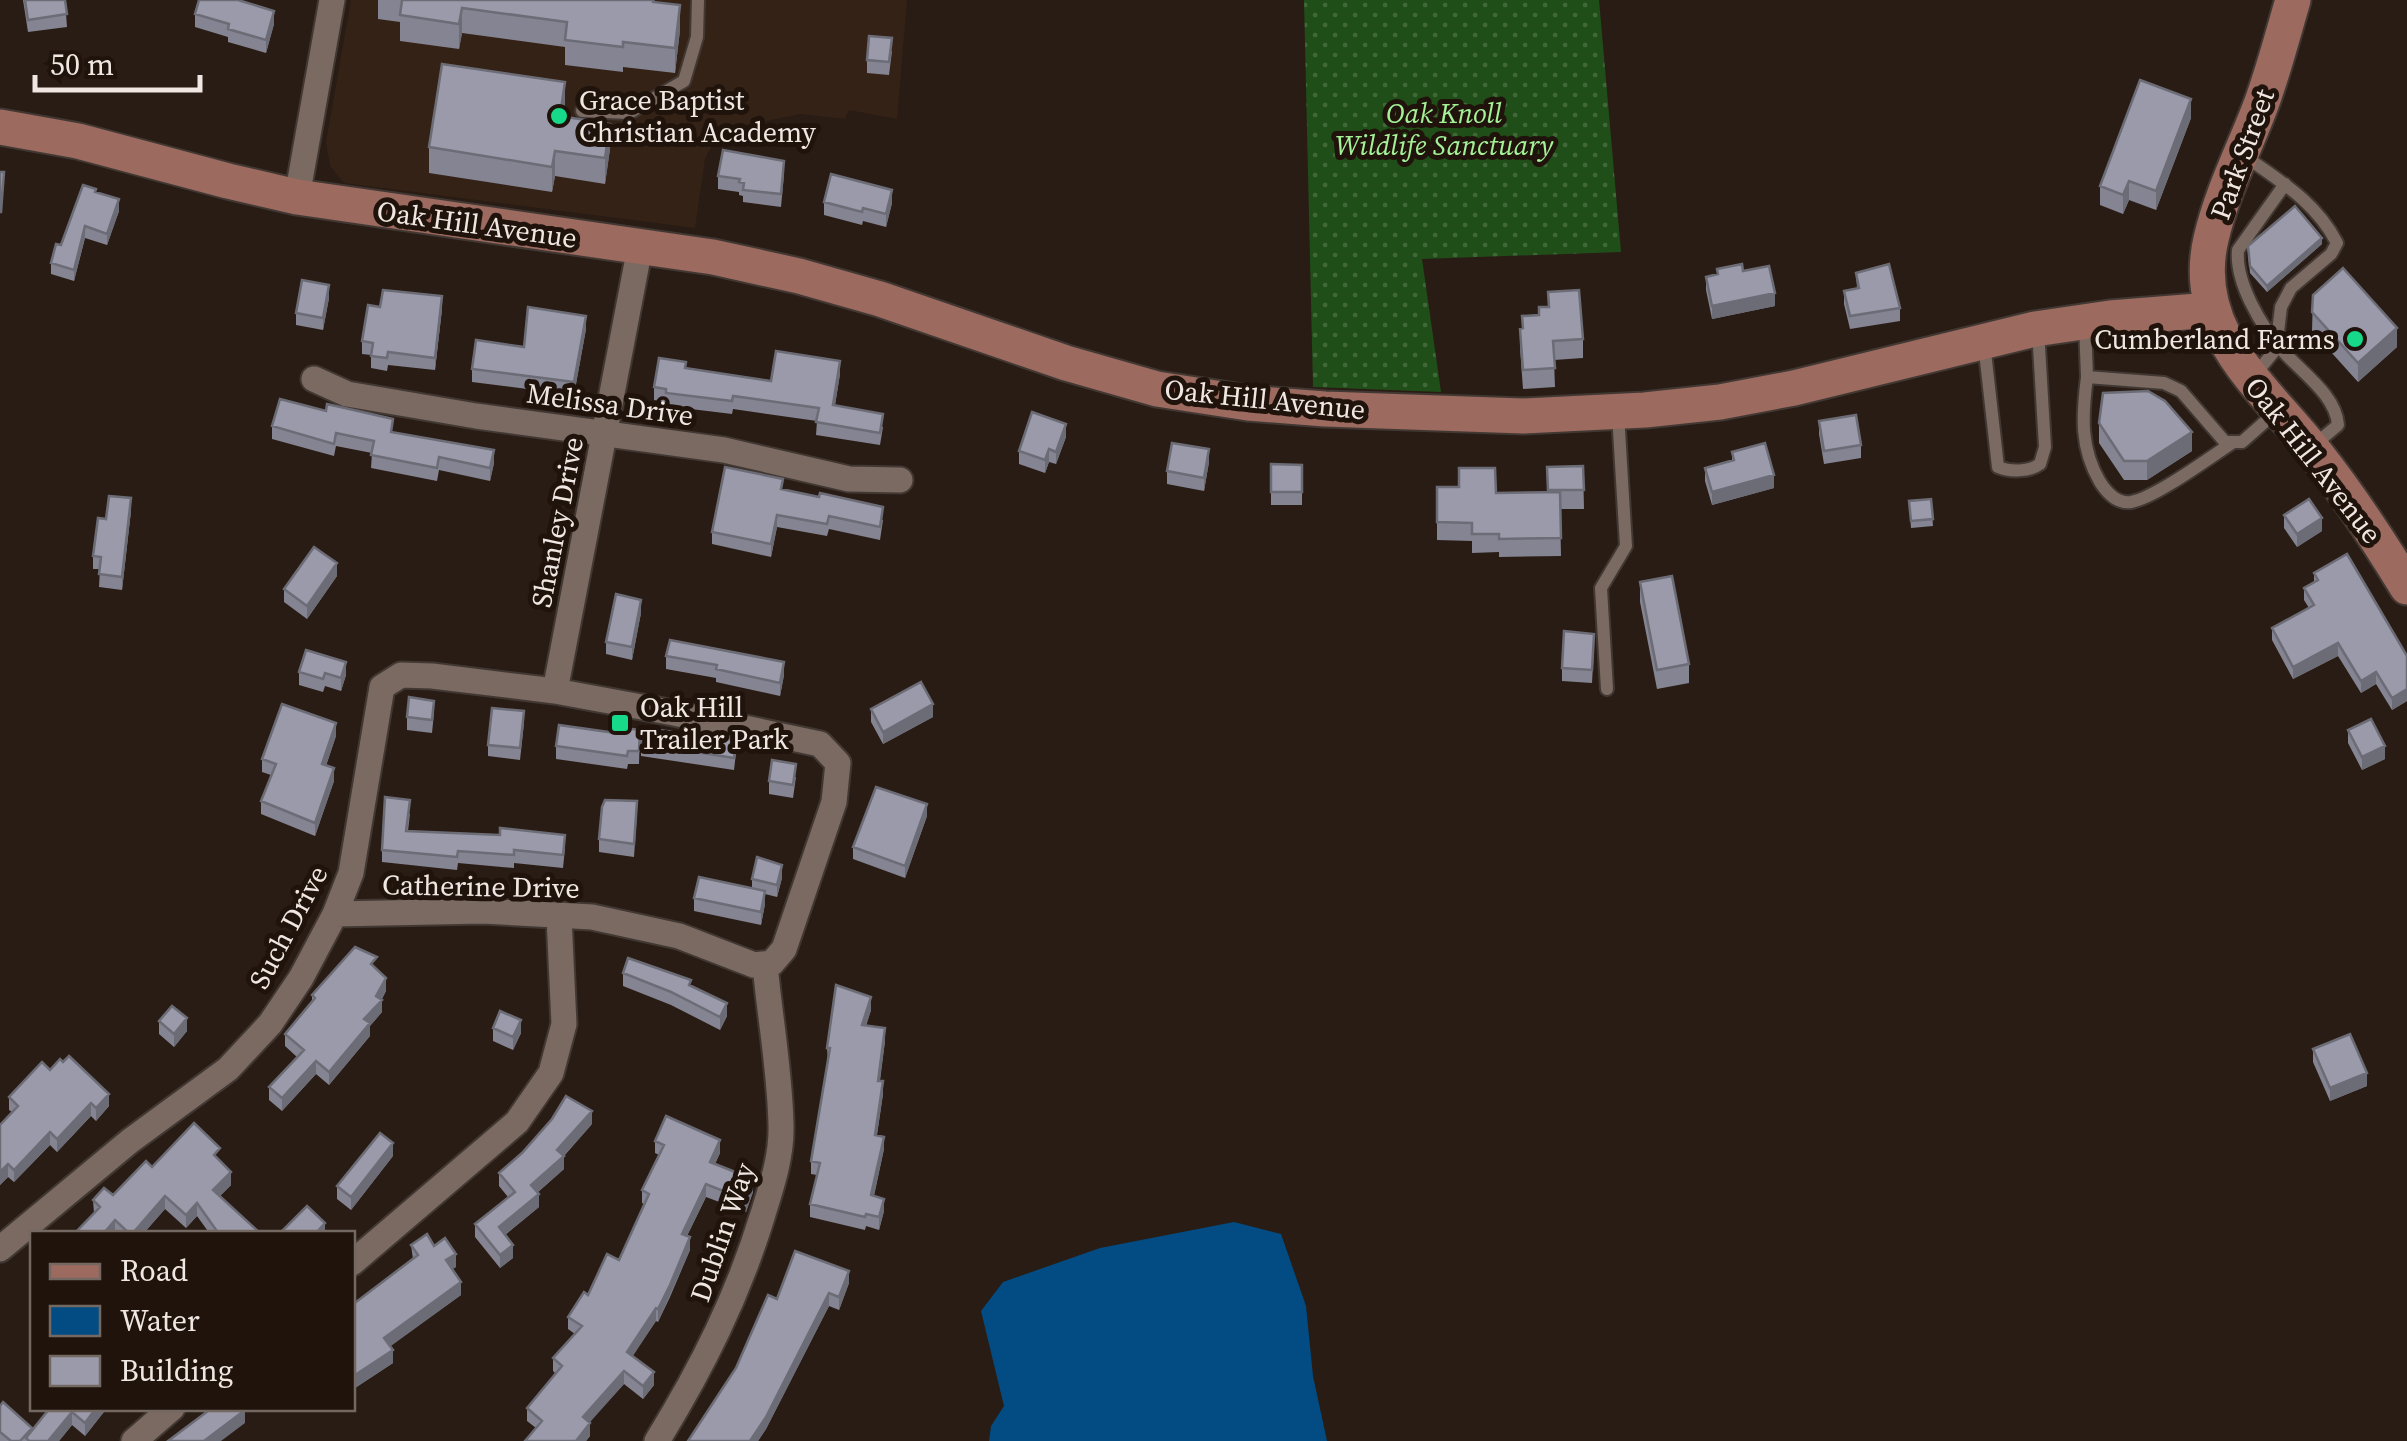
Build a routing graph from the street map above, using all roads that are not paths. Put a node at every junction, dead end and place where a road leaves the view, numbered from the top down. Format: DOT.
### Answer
graph roads {
  1 [pos="332,0"];
  2 [pos="698,0"];
  3 [pos="2293,0"];
  4 [pos="582,111"];
  5 [pos="0,127"];
  6 [pos="2241,154"];
  7 [pos="2284,184"];
  8 [pos="297,196"];
  9 [pos="640,247"];
  10 [pos="2211,310"];
  11 [pos="2085,321"];
  12 [pos="2038,329"];
  13 [pos="1984,340"];
  14 [pos="2277,346"];
  15 [pos="2088,377"];
  16 [pos="314,379"];
  17 [pos="2251,380"];
  18 [pos="2278,410"];
  19 [pos="1618,411"];
  20 [pos="604,435"];
  21 [pos="2232,443"];
  22 [pos="2311,448"];
  23 [pos="900,480"];
  24 [pos="2407,587"];
  25 [pos="1607,689"];
  26 [pos="555,691"];
  27 [pos="335,914"];
  28 [pos="559,917"];
  29 [pos="764,965"];
  30 [pos="0,1250"];
  31 [pos="355,1260"];
  32 [pos="169,1411"];
  33 [pos="134,1441"];
  34 [pos="657,1441"];
  1 -- 8 [label="street"];
  2 -- 4 [label="lane"];
  3 -- 6 [label="main road, Park Street"];
  5 -- 8 [label="main road, Oak Hill Avenue"];
  6 -- 7 [label="lane"];
  6 -- 10 [label="main road, Park Street"];
  7 -- 14 [label="lane"];
  7 -- 14 [label="lane"];
  8 -- 9 [label="main road, Oak Hill Avenue"];
  9 -- 19 [label="main road, Oak Hill Avenue"];
  9 -- 20 [label="street, Shanley Drive"];
  10 -- 11 [label="main road, Oak Hill Avenue"];
  10 -- 17 [label="main road, Oak Hill Avenue"];
  11 -- 12 [label="main road, Oak Hill Avenue"];
  11 -- 15 [label="lane"];
  12 -- 13 [label="main road, Oak Hill Avenue"];
  12 -- 13 [label="lane"];
  13 -- 19 [label="main road, Oak Hill Avenue"];
  14 -- 17 [label="lane"];
  14 -- 22 [label="lane"];
  15 -- 21 [label="lane"];
  15 -- 21 [label="lane"];
  16 -- 20 [label="street, Melissa Drive"];
  17 -- 18 [label="main road, Oak Hill Avenue"];
  18 -- 21 [label="lane"];
  18 -- 22 [label="main road, Oak Hill Avenue"];
  19 -- 25 [label="lane"];
  20 -- 23 [label="street, Melissa Drive"];
  20 -- 26 [label="street, Shanley Drive"];
  22 -- 24 [label="main road, Oak Hill Avenue"];
  26 -- 27 [label="street, Such Drive"];
  26 -- 29 [label="street"];
  27 -- 28 [label="street, Catherine Drive"];
  27 -- 30 [label="street, Such Drive"];
  28 -- 29 [label="street, Catherine Drive"];
  28 -- 31 [label="street"];
  29 -- 34 [label="street, Dublin Way"];
  32 -- 33 [label="street"];
}
